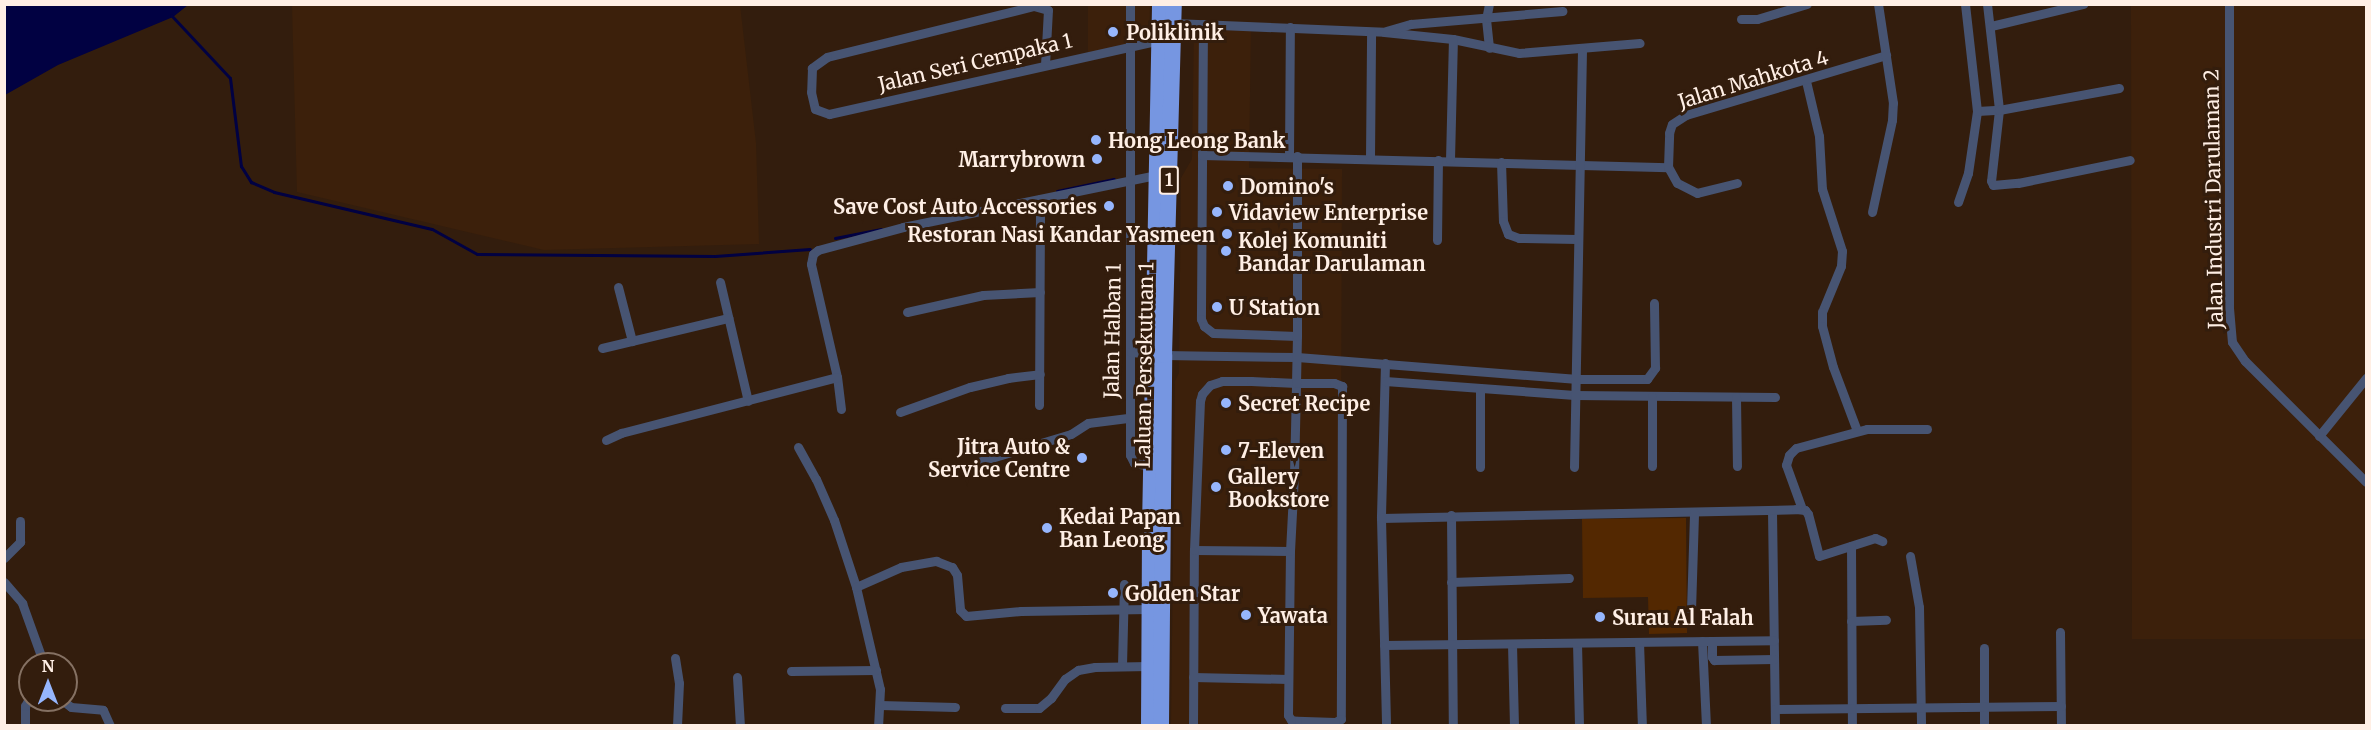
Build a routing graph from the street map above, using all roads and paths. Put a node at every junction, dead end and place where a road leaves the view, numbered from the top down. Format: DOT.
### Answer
graph roads {
  1 [pos="1130,4"];
  2 [pos="1160,4"];
  3 [pos="1173,4"];
  4 [pos="1489,4"];
  5 [pos="1808,4"];
  6 [pos="1878,4"];
  7 [pos="1965,4"];
  8 [pos="1987,4"];
  9 [pos="2083,4"];
  10 [pos="2229,4"];
  11 [pos="1562,11"];
  12 [pos="1741,19"];
  13 [pos="1486,20"];
  14 [pos="1173,23"];
  15 [pos="1203,24"];
  16 [pos="1991,26"];
  17 [pos="1290,27"];
  18 [pos="1371,32"];
  19 [pos="1384,32"];
  20 [pos="1453,39"];
  21 [pos="1160,40"];
  22 [pos="1640,43"];
  23 [pos="1130,46"];
  24 [pos="1490,48"];
  25 [pos="1582,48"];
  26 [pos="1886,55"];
  27 [pos="1046,64"];
  28 [pos="1806,81"];
  29 [pos="2118,88"];
  30 [pos="1999,110"];
  31 [pos="1977,111"];
  32 [pos="1202,155"];
  33 [pos="1293,156"];
  34 [pos="1370,158"];
  35 [pos="1438,160"];
  36 [pos="1450,160"];
  37 [pos="2130,160"];
  38 [pos="1501,162"];
  39 [pos="1578,165"];
  40 [pos="1668,167"];
  41 [pos="1157,175"];
  42 [pos="1131,181"];
  43 [pos="1737,183"];
  44 [pos="1040,199"];
  45 [pos="1958,202"];
  46 [pos="1872,212"];
  47 [pos="1577,239"];
  48 [pos="1437,240"];
  49 [pos="720,282"];
  50 [pos="618,287"];
  51 [pos="1040,292"];
  52 [pos="1654,303"];
  53 [pos="907,312"];
  54 [pos="728,318"];
  55 [pos="1297,336"];
  56 [pos="632,341"];
  57 [pos="602,348"];
  58 [pos="1131,352"];
  59 [pos="1159,355"];
  60 [pos="1297,357"];
  61 [pos="1385,363"];
  62 [pos="1040,374"];
  63 [pos="837,377"];
  64 [pos="2367,378"];
  65 [pos="1574,379"];
  66 [pos="1385,381"];
  67 [pos="1296,383"];
  68 [pos="1480,388"];
  69 [pos="1574,395"];
  70 [pos="1652,397"];
  71 [pos="1736,397"];
  72 [pos="1775,397"];
  73 [pos="748,401"];
  74 [pos="1040,405"];
  75 [pos="841,409"];
  76 [pos="900,412"];
  77 [pos="1128,418"];
  78 [pos="1927,429"];
  79 [pos="1857,430"];
  80 [pos="2319,436"];
  81 [pos="606,440"];
  82 [pos="798,447"];
  83 [pos="978,462"];
  84 [pos="1151,466"];
  85 [pos="1652,466"];
  86 [pos="1737,466"];
  87 [pos="1480,467"];
  88 [pos="1574,467"];
  89 [pos="2367,482"];
  90 [pos="1802,510"];
  91 [pos="1772,511"];
  92 [pos="1694,512"];
  93 [pos="1451,515"];
  94 [pos="1381,518"];
  95 [pos="20,521"];
  96 [pos="1882,541"];
  97 [pos="1851,546"];
  98 [pos="1194,550"];
  99 [pos="1290,551"];
  100 [pos="1910,556"];
  101 [pos="4,558"];
  102 [pos="1569,578"];
  103 [pos="4,582"];
  104 [pos="1451,582"];
  105 [pos="1124,584"];
  106 [pos="856,587"];
  107 [pos="1123,609"];
  108 [pos="1149,609"];
  109 [pos="1691,610"];
  110 [pos="1886,620"];
  111 [pos="1851,621"];
  112 [pos="2060,632"];
  113 [pos="1774,640"];
  114 [pos="1707,641"];
  115 [pos="1639,642"];
  116 [pos="1577,643"];
  117 [pos="1452,644"];
  118 [pos="1512,644"];
  119 [pos="1384,645"];
  120 [pos="1984,648"];
  121 [pos="40,652"];
  122 [pos="675,658"];
  123 [pos="1774,659"];
  124 [pos="1122,666"];
  125 [pos="1148,666"];
  126 [pos="876,670"];
  127 [pos="790,671"];
  128 [pos="737,677"];
  129 [pos="1193,677"];
  130 [pos="1288,679"];
  131 [pos="880,705"];
  132 [pos="1984,706"];
  133 [pos="2061,706"];
  134 [pos="955,707"];
  135 [pos="1920,707"];
  136 [pos="78,708"];
  137 [pos="1005,708"];
  138 [pos="1852,708"];
  139 [pos="1775,709"];
  140 [pos="110,726"];
  141 [pos="676,726"];
  142 [pos="740,726"];
  143 [pos="878,726"];
  144 [pos="1149,726"];
  145 [pos="1161,726"];
  146 [pos="1193,726"];
  147 [pos="1386,726"];
  148 [pos="1453,726"];
  149 [pos="1514,726"];
  150 [pos="1579,726"];
  151 [pos="1642,726"];
  152 [pos="1706,726"];
  153 [pos="1775,726"];
  154 [pos="1852,726"];
  155 [pos="1921,726"];
  156 [pos="1984,726"];
  157 [pos="2061,726"];
  1 -- 23 [label="street, Jalan Halban 1"];
  2 -- 21 [label="highway, Laluan Persekutuan 1 / 1"];
  3 -- 14 [label="highway, Laluan Persekutuan 1 / 1"];
  4 -- 13 [label="street"];
  5 -- 12 [label="street"];
  6 -- 26 [label="street"];
  7 -- 31 [label="street"];
  8 -- 16 [label="street"];
  9 -- 16 [label="street"];
  10 -- 80 [label="street, Jalan Industri Darulaman 2"];
  11 -- 13 [label="street"];
  13 -- 19 [label="street"];
  13 -- 24 [label="street"];
  14 -- 15 [label="street"];
  14 -- 59 [label="highway, Laluan Persekutuan 1 / 1"];
  15 -- 17 [label="street"];
  15 -- 32 [label="street"];
  16 -- 30 [label="street"];
  17 -- 18 [label="street"];
  17 -- 33 [label="street"];
  18 -- 19 [label="street"];
  18 -- 34 [label="street"];
  19 -- 20 [label="street"];
  20 -- 24 [label="street"];
  20 -- 36 [label="street"];
  21 -- 23 [label="street, Jalan Seri Cempaka 1"];
  21 -- 41 [label="highway, Laluan Persekutuan 1 / 1"];
  22 -- 25 [label="street"];
  23 -- 27 [label="street, Jalan Seri Cempaka 1"];
  23 -- 42 [label="street, Jalan Halban 1"];
  24 -- 25 [label="street"];
  25 -- 39 [label="street"];
  26 -- 28 [label="street, Jalan Mahkota 4"];
  26 -- 46 [label="street"];
  27 -- 27 [label="street, Jalan Seri Cempaka 1"];
  28 -- 40 [label="street, Jalan Mahkota 4"];
  28 -- 79 [label="street"];
  29 -- 30 [label="street"];
  30 -- 31 [label="street"];
  30 -- 37 [label="street"];
  31 -- 45 [label="street"];
  32 -- 33 [label="street"];
  32 -- 55 [label="street"];
  33 -- 34 [label="street"];
  33 -- 55 [label="street"];
  34 -- 35 [label="street"];
  35 -- 36 [label="street"];
  35 -- 48 [label="street"];
  36 -- 38 [label="street"];
  38 -- 39 [label="street"];
  38 -- 47 [label="street"];
  39 -- 40 [label="street"];
  39 -- 47 [label="street"];
  40 -- 43 [label="street"];
  41 -- 42 [label="street"];
  41 -- 59 [label="highway, Laluan Persekutuan 1 / 1"];
  42 -- 44 [label="street"];
  42 -- 58 [label="street, Jalan Halban 1"];
  44 -- 51 [label="street"];
  44 -- 63 [label="street"];
  47 -- 65 [label="street"];
  49 -- 54 [label="street"];
  50 -- 56 [label="street"];
  51 -- 53 [label="street"];
  51 -- 62 [label="street"];
  52 -- 65 [label="street"];
  54 -- 56 [label="street"];
  54 -- 73 [label="street"];
  55 -- 60 [label="street"];
  56 -- 57 [label="street"];
  58 -- 59 [label="street"];
  58 -- 77 [label="street, Jalan Halban 1"];
  59 -- 60 [label="street"];
  59 -- 84 [label="highway, Laluan Persekutuan 1 / 1"];
  59 -- 145 [label="highway, Laluan Persekutuan 1 / 1"];
  60 -- 61 [label="street"];
  60 -- 67 [label="street"];
  61 -- 65 [label="street"];
  61 -- 66 [label="street"];
  62 -- 74 [label="street"];
  62 -- 76 [label="street"];
  63 -- 73 [label="street"];
  63 -- 75 [label="street"];
  64 -- 80 [label="street"];
  65 -- 69 [label="street"];
  66 -- 68 [label="street"];
  66 -- 94 [label="street"];
  67 -- 98 [label="street"];
  67 -- 99 [label="street"];
  67 -- 130 [label="street"];
  68 -- 69 [label="street"];
  68 -- 87 [label="street"];
  69 -- 70 [label="street"];
  69 -- 88 [label="street"];
  70 -- 71 [label="street"];
  70 -- 85 [label="street"];
  71 -- 72 [label="street"];
  71 -- 86 [label="street"];
  73 -- 81 [label="street"];
  77 -- 83 [label="street"];
  77 -- 84 [label="street, Jalan Halban 1"];
  78 -- 79 [label="street"];
  79 -- 90 [label="street"];
  80 -- 89 [label="street, Jalan Industri Darulaman 2"];
  82 -- 106 [label="street"];
  84 -- 108 [label="highway, Laluan Persekutuan 1 / 1"];
  90 -- 91 [label="street"];
  90 -- 97 [label="street"];
  91 -- 92 [label="street"];
  91 -- 113 [label="street"];
  92 -- 93 [label="street"];
  92 -- 109 [label="street"];
  93 -- 94 [label="street"];
  93 -- 104 [label="street"];
  94 -- 119 [label="street"];
  95 -- 101 [label="street"];
  96 -- 97 [label="street"];
  97 -- 111 [label="street"];
  98 -- 99 [label="street"];
  98 -- 129 [label="street"];
  99 -- 130 [label="street"];
  100 -- 135 [label="street"];
  102 -- 104 [label="street"];
  103 -- 121 [label="street"];
  104 -- 117 [label="street"];
  105 -- 107 [label="street"];
  106 -- 107 [label="street"];
  106 -- 126 [label="street"];
  107 -- 108 [label="street"];
  107 -- 124 [label="street"];
  108 -- 125 [label="highway, Laluan Persekutuan 1 / 1"];
  110 -- 111 [label="street"];
  111 -- 138 [label="street"];
  112 -- 133 [label="street"];
  113 -- 114 [label="street"];
  113 -- 123 [label="street"];
  114 -- 115 [label="street"];
  114 -- 123 [label="street"];
  114 -- 152 [label="street"];
  115 -- 116 [label="street"];
  115 -- 151 [label="street"];
  116 -- 118 [label="street"];
  116 -- 150 [label="street"];
  117 -- 118 [label="street"];
  117 -- 119 [label="street"];
  117 -- 148 [label="street"];
  118 -- 149 [label="street"];
  119 -- 147 [label="street"];
  120 -- 132 [label="street"];
  122 -- 141 [label="street"];
  123 -- 139 [label="street"];
  124 -- 125 [label="street"];
  124 -- 137 [label="street"];
  125 -- 144 [label="highway, Laluan Persekutuan 1 / 1"];
  126 -- 127 [label="street"];
  126 -- 131 [label="street"];
  128 -- 142 [label="street"];
  129 -- 130 [label="street"];
  129 -- 146 [label="street"];
  131 -- 134 [label="street"];
  131 -- 143 [label="street"];
  132 -- 133 [label="street"];
  132 -- 135 [label="street"];
  132 -- 156 [label="street"];
  133 -- 157 [label="street"];
  135 -- 138 [label="street"];
  135 -- 155 [label="street"];
  136 -- 140 [label="street"];
  138 -- 139 [label="street"];
  138 -- 154 [label="street"];
  139 -- 153 [label="street"];
}
